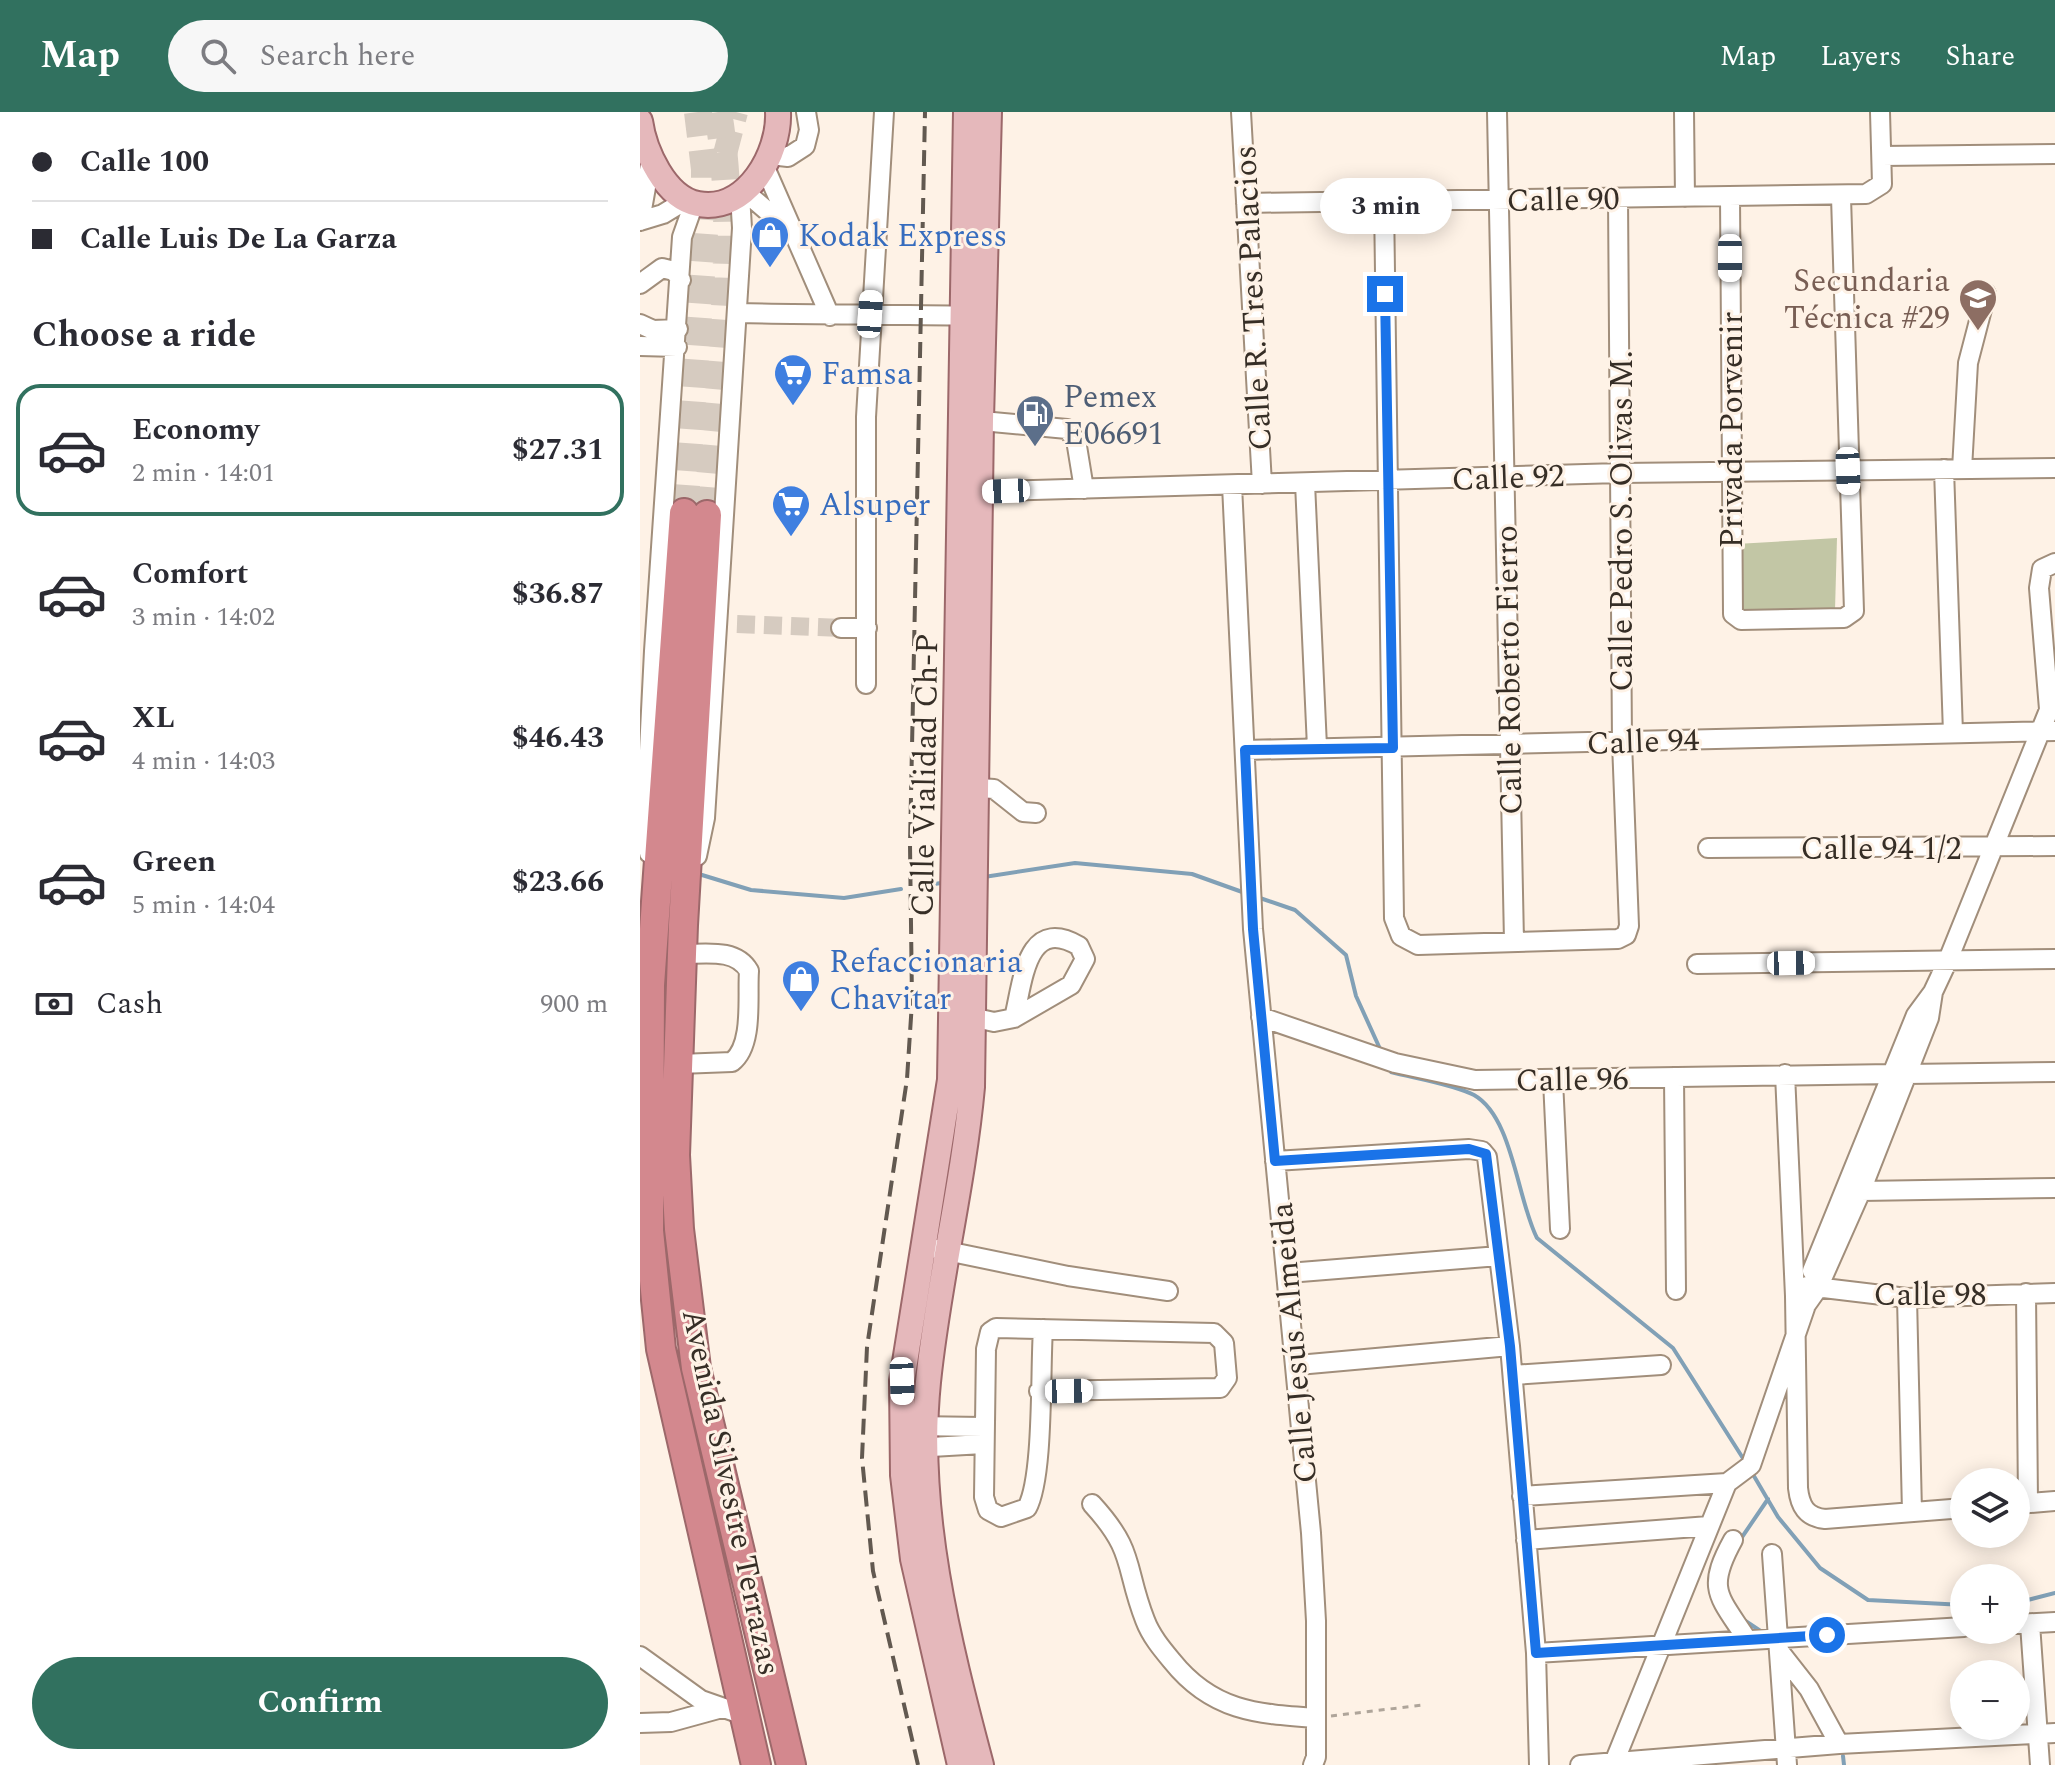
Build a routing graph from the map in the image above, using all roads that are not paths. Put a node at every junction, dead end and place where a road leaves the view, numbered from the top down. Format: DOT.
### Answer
graph roads {
  1 [pos="778,112"];
  2 [pos="806,112"];
  3 [pos="884,112"];
  4 [pos="966,112"];
  5 [pos="989,112"];
  6 [pos="1241,112"];
  7 [pos="1497,112"];
  8 [pos="1684,112"];
  9 [pos="1880,112"];
  10 [pos="640,121"];
  11 [pos="640,128"];
  12 [pos="2055,154"];
  13 [pos="1882,156"];
  14 [pos="651,159"];
  15 [pos="767,160"];
  16 [pos="742,193"];
  17 [pos="1685,197"];
  18 [pos="1730,197"];
  19 [pos="1841,197"];
  20 [pos="1618,198"];
  21 [pos="1499,200"];
  22 [pos="690,201"];
  23 [pos="1384,201"];
  24 [pos="1246,203"];
  25 [pos="640,221"];
  26 [pos="793,233"];
  27 [pos="681,280"];
  28 [pos="640,284"];
  29 [pos="1986,294"];
  30 [pos="737,313"];
  31 [pos="870,314"];
  32 [pos="830,316"];
  33 [pos="973,316"];
  34 [pos="640,324"];
  35 [pos="677,338"];
  36 [pos="640,346"];
  37 [pos="971,420"];
  38 [pos="2055,468"];
  39 [pos="1953,469"];
  40 [pos="1848,471"];
  41 [pos="1730,472"];
  42 [pos="1620,473"];
  43 [pos="1504,477"];
  44 [pos="1387,480"];
  45 [pos="1305,483"];
  46 [pos="1262,484"];
  47 [pos="1232,485"];
  48 [pos="1084,489"];
  49 [pos="970,492"];
  50 [pos="2055,563"];
  51 [pos="841,628"];
  52 [pos="867,628"];
  53 [pos="866,684"];
  54 [pos="2052,702"];
  55 [pos="2048,730"];
  56 [pos="1953,733"];
  57 [pos="1622,742"];
  58 [pos="1510,745"];
  59 [pos="1317,747"];
  60 [pos="1393,748"];
  61 [pos="1245,750"];
  62 [pos="966,787"];
  63 [pos="1036,813"];
  64 [pos="2055,846"];
  65 [pos="1708,848"];
  66 [pos="1994,848"];
  67 [pos="654,922"];
  68 [pos="683,925"];
  69 [pos="1514,941"];
  70 [pos="682,954"];
  71 [pos="2055,959"];
  72 [pos="1948,960"];
  73 [pos="1697,964"];
  74 [pos="645,985"];
  75 [pos="962,1015"];
  76 [pos="1261,1017"];
  77 [pos="1014,1018"];
  78 [pos="679,1064"];
  79 [pos="2055,1072"];
  80 [pos="1785,1074"];
  81 [pos="1900,1074"];
  82 [pos="1674,1077"];
  83 [pos="1553,1080"];
  84 [pos="644,1105"];
  85 [pos="1275,1161"];
  86 [pos="2055,1188"];
  87 [pos="1861,1191"];
  88 [pos="1560,1229"];
  89 [pos="645,1230"];
  90 [pos="923,1247"];
  91 [pos="949,1252"];
  92 [pos="1499,1256"];
  93 [pos="1288,1273"];
  94 [pos="1806,1285"];
  95 [pos="1676,1290"];
  96 [pos="1168,1291"];
  97 [pos="2026,1293"];
  98 [pos="2055,1293"];
  99 [pos="1907,1298"];
  100 [pos="1043,1329"];
  101 [pos="1796,1332"];
  102 [pos="1510,1346"];
  103 [pos="651,1348"];
  104 [pos="1298,1365"];
  105 [pos="1661,1365"];
  106 [pos="1513,1375"];
  107 [pos="1039,1391"];
  108 [pos="983,1436"];
  109 [pos="915,1437"];
  110 [pos="2023,1468"];
  111 [pos="1727,1483"];
  112 [pos="1522,1496"];
  113 [pos="2055,1501"];
  114 [pos="2030,1503"];
  115 [pos="1092,1504"];
  116 [pos="1950,1509"];
  117 [pos="1912,1512"];
  118 [pos="1709,1526"];
  119 [pos="1526,1540"];
  120 [pos="1733,1540"];
  121 [pos="1772,1554"];
  122 [pos="2055,1622"];
  123 [pos="2030,1624"];
  124 [pos="1950,1628"];
  125 [pos="1746,1638"];
  126 [pos="1660,1644"];
  127 [pos="1779,1644"];
  128 [pos="2027,1644"];
  129 [pos="1536,1653"];
  130 [pos="640,1656"];
  131 [pos="733,1712"];
  132 [pos="1316,1718"];
  133 [pos="640,1723"];
  134 [pos="2046,1734"];
  135 [pos="1839,1744"];
  136 [pos="1787,1757"];
  137 [pos="1317,1762"];
  138 [pos="1614,1764"];
  139 [pos="756,1765"];
  140 [pos="791,1765"];
  141 [pos="960,1765"];
  142 [pos="981,1765"];
  143 [pos="1539,1765"];
  144 [pos="1580,1765"];
  145 [pos="2040,1765"];
  1 -- 15 [label="main road"];
  2 -- 15 [label="street"];
  3 -- 31 [label="street"];
  4 -- 33 [label="main road, Calle Vialidad Ch-P"];
  5 -- 33 [label="main road, Calle Vialidad Ch-P"];
  6 -- 24 [label="street, Calle R. Tres Palacios"];
  7 -- 21 [label="street, Calle Roberto Fierro"];
  8 -- 17 [label="street"];
  9 -- 13 [label="street"];
  10 -- 11 [label="main road"];
  11 -- 14 [label="main road"];
  12 -- 13 [label="street"];
  13 -- 19 [label="street, Calle 90"];
  14 -- 22 [label="main road"];
  14 -- 25 [label="street"];
  15 -- 16 [label="main road"];
  15 -- 26 [label="street"];
  16 -- 22 [label="main road"];
  16 -- 26 [label="street"];
  16 -- 30 [label="street"];
  17 -- 18 [label="street, Calle 90"];
  17 -- 20 [label="street, Calle 90"];
  18 -- 19 [label="street, Calle 90"];
  18 -- 41 [label="street, Privada Porvenir"];
  19 -- 40 [label="street"];
  20 -- 21 [label="street, Calle 90"];
  20 -- 42 [label="street, Calle Pedro S. Olivas M."];
  21 -- 23 [label="street, Calle 90"];
  21 -- 43 [label="street, Calle Roberto Fierro"];
  22 -- 25 [label="street"];
  22 -- 27 [label="street"];
  23 -- 24 [label="street, Calle 90"];
  23 -- 44 [label="street"];
  24 -- 46 [label="street, Calle R. Tres Palacios"];
  26 -- 32 [label="street"];
  27 -- 28 [label="street"];
  27 -- 35 [label="street"];
  29 -- 39 [label="street"];
  30 -- 32 [label="street"];
  30 -- 68 [label="street"];
  31 -- 32 [label="street"];
  31 -- 33 [label="street"];
  31 -- 52 [label="street"];
  33 -- 37 [label="main road, Calle Vialidad Ch-P"];
  34 -- 35 [label="street"];
  35 -- 36 [label="street"];
  35 -- 67 [label="street"];
  37 -- 48 [label="street"];
  37 -- 49 [label="main road, Calle Vialidad Ch-P"];
  38 -- 39 [label="street, Calle 92"];
  39 -- 40 [label="street, Calle 92"];
  39 -- 56 [label="street"];
  40 -- 41 [label="street, Calle 92"];
  40 -- 41 [label="street, Privada Porvenir"];
  41 -- 42 [label="street, Calle 92"];
  42 -- 43 [label="street, Calle 92"];
  42 -- 57 [label="street, Calle Pedro S. Olivas M."];
  43 -- 44 [label="street, Calle 92"];
  43 -- 58 [label="street, Calle Roberto Fierro"];
  44 -- 45 [label="street, Calle 92"];
  44 -- 60 [label="street"];
  45 -- 46 [label="street, Calle 92"];
  45 -- 59 [label="street"];
  46 -- 47 [label="street, Calle 92"];
  47 -- 48 [label="street, Calle 92"];
  47 -- 61 [label="street"];
  48 -- 49 [label="street, Calle 92"];
  49 -- 62 [label="main road, Calle Vialidad Ch-P"];
  50 -- 54 [label="street"];
  51 -- 52 [label="street"];
  52 -- 53 [label="street"];
  54 -- 55 [label="street"];
  55 -- 56 [label="street, Calle 94"];
  55 -- 66 [label="street"];
  56 -- 57 [label="street, Calle 94"];
  57 -- 58 [label="street, Calle 94"];
  57 -- 69 [label="street, Calle Pedro S. Olivas M."];
  58 -- 60 [label="street, Calle 94"];
  58 -- 69 [label="street, Calle Roberto Fierro"];
  59 -- 60 [label="street, Calle 94"];
  59 -- 61 [label="street, Calle 94"];
  60 -- 69 [label="street"];
  61 -- 76 [label="street, Calle Jesús Almeida"];
  62 -- 63 [label="street"];
  62 -- 75 [label="main road, Calle Vialidad Ch-P"];
  64 -- 66 [label="street, Calle 94 1/2"];
  65 -- 66 [label="street, Calle 94 1/2"];
  66 -- 72 [label="street"];
  67 -- 68 [label="highway, Avenida Silvestre Terrazas"];
  67 -- 74 [label="highway, Avenida Silvestre Terrazas"];
  68 -- 70 [label="highway, Avenida Silvestre Terrazas"];
  70 -- 78 [label="highway, Avenida Silvestre Terrazas"];
  70 -- 78 [label="street"];
  71 -- 72 [label="street"];
  72 -- 73 [label="street"];
  72 -- 81 [label="street"];
  74 -- 84 [label="highway, Avenida Silvestre Terrazas"];
  75 -- 77 [label="street"];
  75 -- 90 [label="main road, Calle Vialidad Ch-P"];
  75 -- 91 [label="main road, Calle Vialidad Ch-P"];
  76 -- 83 [label="street, Calle 96"];
  76 -- 85 [label="street, Calle Jesús Almeida"];
  77 -- 77 [label="street"];
  78 -- 140 [label="highway, Avenida Silvestre Terrazas"];
  79 -- 81 [label="street, Calle 96"];
  80 -- 81 [label="street, Calle 96"];
  80 -- 82 [label="street, Calle 96"];
  80 -- 94 [label="street"];
  81 -- 87 [label="street"];
  81 -- 94 [label="street"];
  82 -- 83 [label="street, Calle 96"];
  82 -- 95 [label="street"];
  83 -- 88 [label="street"];
  84 -- 89 [label="highway, Avenida Silvestre Terrazas"];
  85 -- 92 [label="street"];
  85 -- 93 [label="street, Calle Jesús Almeida"];
  86 -- 87 [label="street"];
  87 -- 94 [label="street"];
  89 -- 103 [label="highway, Avenida Silvestre Terrazas"];
  90 -- 91 [label="street"];
  90 -- 109 [label="main road, Calle Vialidad Ch-P"];
  91 -- 96 [label="street"];
  91 -- 109 [label="main road, Calle Vialidad Ch-P"];
  92 -- 93 [label="street"];
  92 -- 102 [label="street"];
  93 -- 104 [label="street, Calle Jesús Almeida"];
  94 -- 99 [label="street, Calle 98"];
  94 -- 101 [label="street"];
  94 -- 101 [label="street"];
  97 -- 98 [label="street, Calle 98"];
  97 -- 99 [label="street, Calle 98"];
  97 -- 110 [label="street"];
  99 -- 117 [label="street"];
  100 -- 107 [label="street"];
  100 -- 107 [label="street"];
  100 -- 108 [label="street"];
  101 -- 111 [label="street"];
  101 -- 117 [label="street"];
  102 -- 104 [label="street"];
  102 -- 106 [label="street"];
  103 -- 131 [label="highway, Avenida Silvestre Terrazas"];
  104 -- 132 [label="street, Calle Jesús Almeida"];
  105 -- 106 [label="street"];
  106 -- 112 [label="street"];
  107 -- 108 [label="street"];
  108 -- 109 [label="street"];
  109 -- 141 [label="main road, Calle Vialidad Ch-P"];
  109 -- 142 [label="main road, Calle Vialidad Ch-P"];
  111 -- 112 [label="street"];
  111 -- 118 [label="street"];
  112 -- 119 [label="street"];
  113 -- 114 [label="street"];
  115 -- 132 [label="street"];
  116 -- 117 [label="street"];
  118 -- 119 [label="street"];
  118 -- 126 [label="street"];
  119 -- 129 [label="street"];
  120 -- 125 [label="street"];
  121 -- 127 [label="street"];
  122 -- 123 [label="street"];
  124 -- 127 [label="street"];
  125 -- 126 [label="street"];
  125 -- 127 [label="street"];
  126 -- 129 [label="street"];
  126 -- 138 [label="street"];
  127 -- 135 [label="street"];
  127 -- 136 [label="street"];
  128 -- 134 [label="street"];
  129 -- 143 [label="street"];
  130 -- 131 [label="street"];
  131 -- 133 [label="street"];
  131 -- 139 [label="highway, Avenida Silvestre Terrazas"];
  132 -- 137 [label="street, Calle Jesús Almeida"];
  134 -- 135 [label="street"];
  134 -- 145 [label="street"];
  135 -- 136 [label="street"];
  136 -- 138 [label="street"];
  138 -- 144 [label="street"];
}
